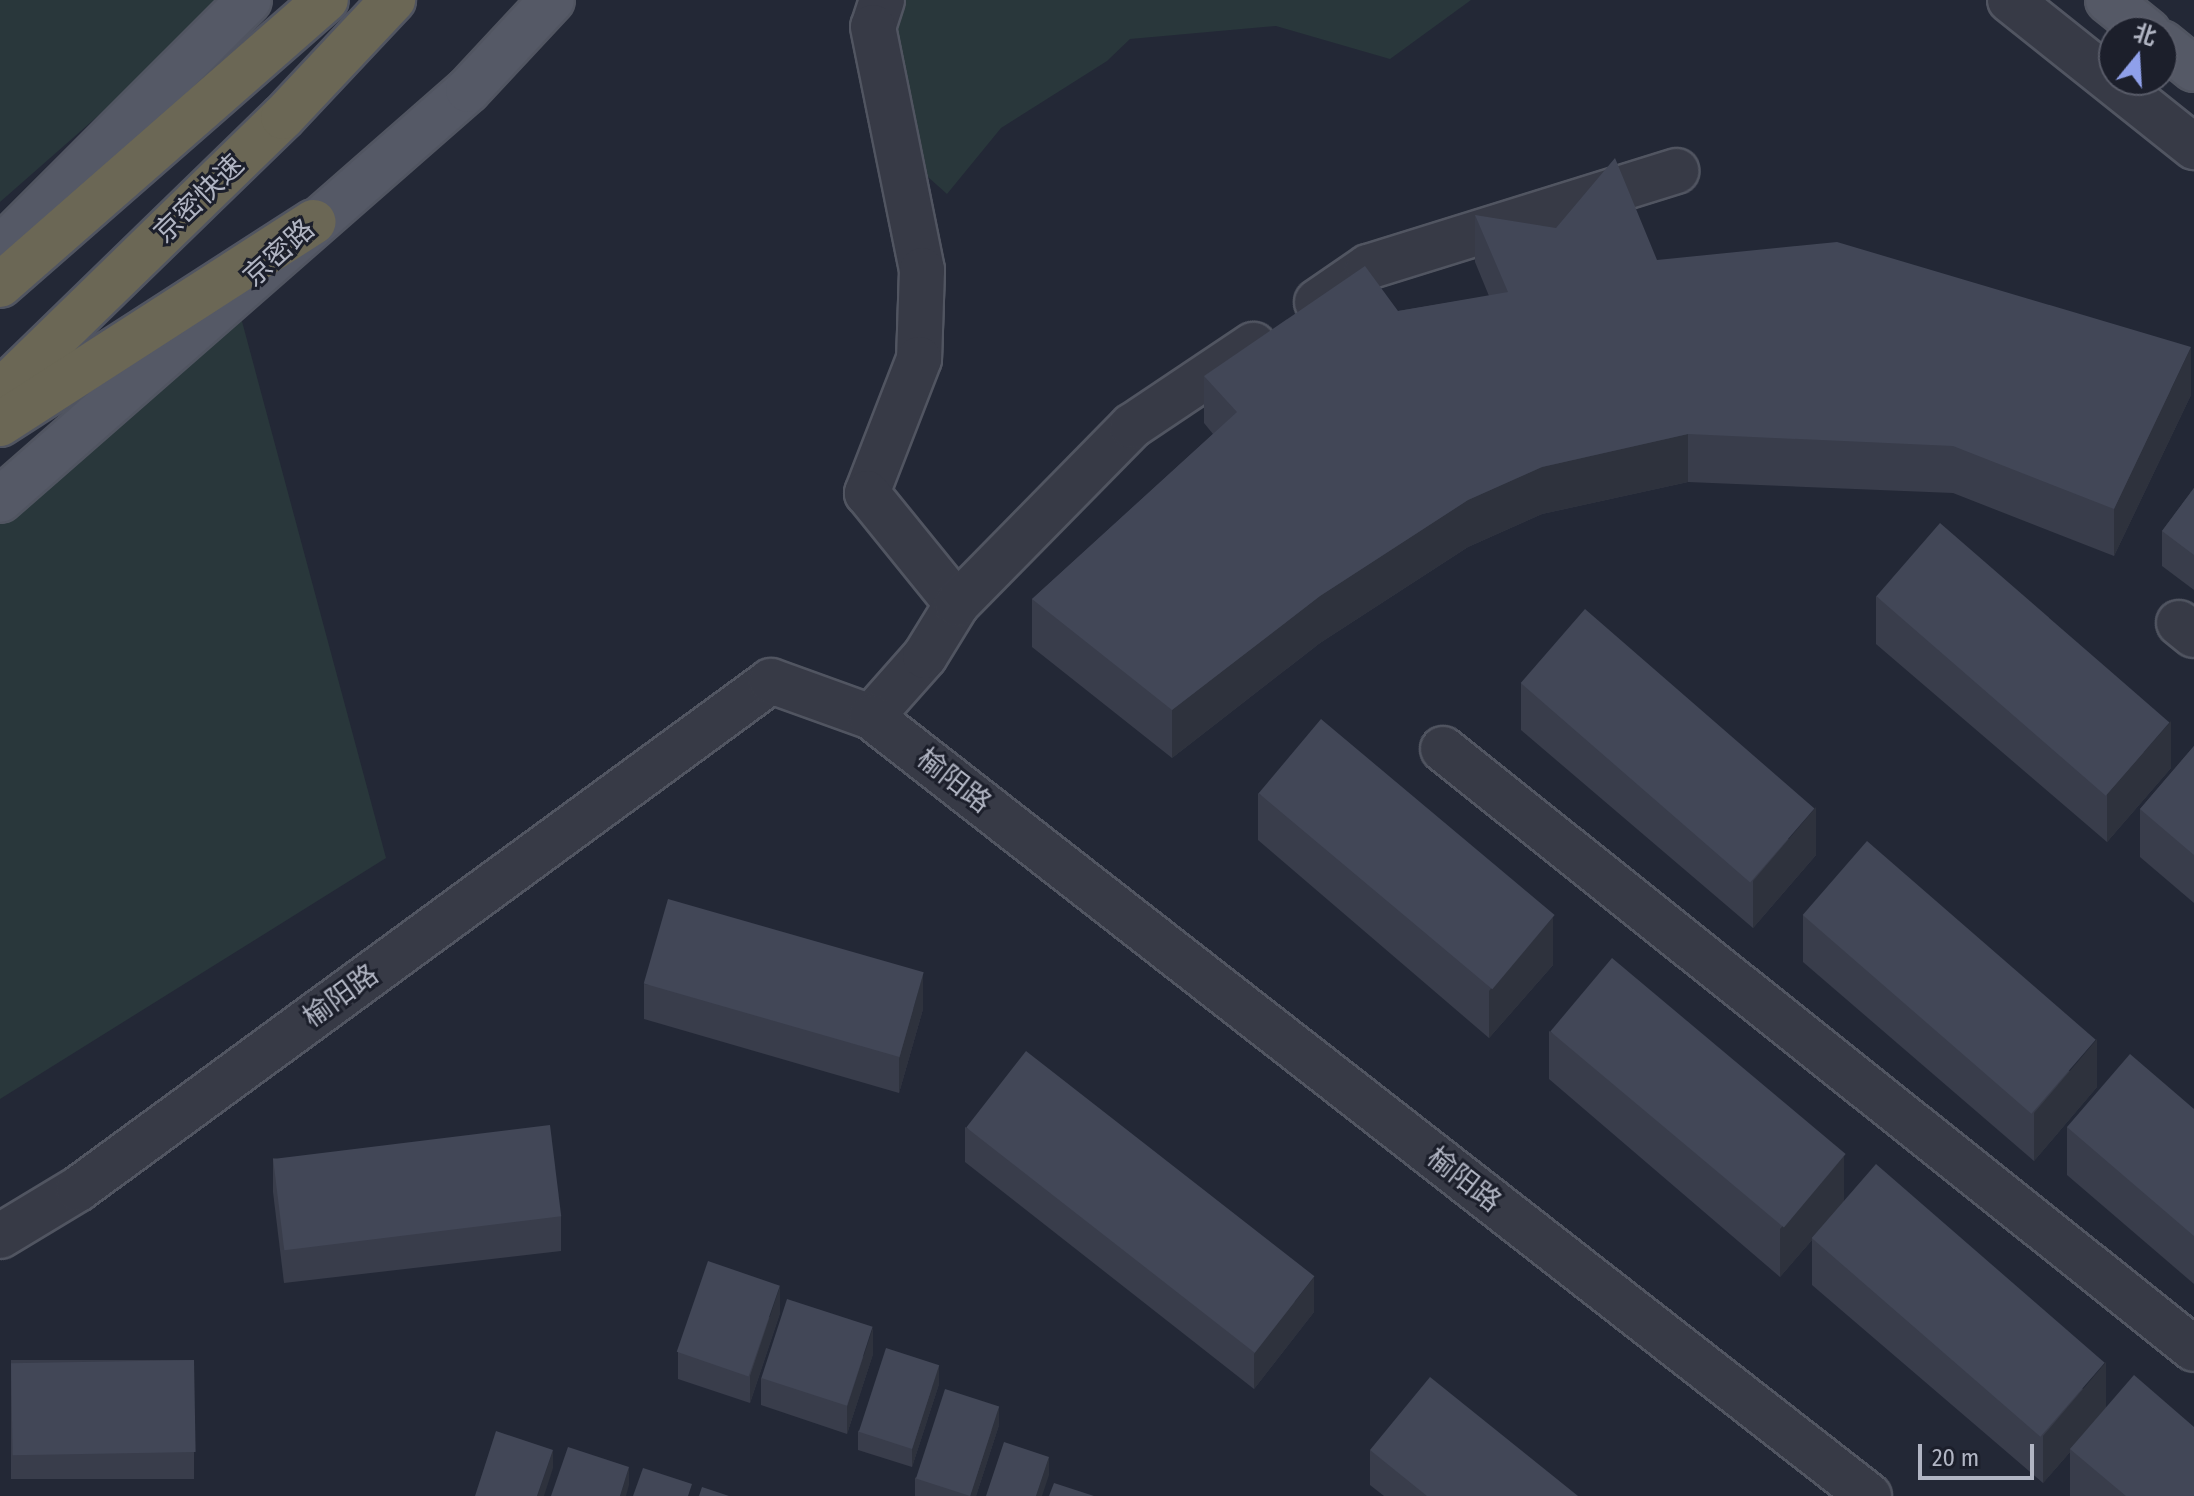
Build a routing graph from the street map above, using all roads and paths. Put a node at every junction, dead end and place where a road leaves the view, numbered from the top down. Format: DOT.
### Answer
graph roads {
  1 [pos="249,0"];
  2 [pos="326,0"];
  3 [pos="393,0"];
  4 [pos="552,0"];
  5 [pos="882,0"];
  6 [pos="2010,0"];
  7 [pos="2108,0"];
  8 [pos="2128,16"];
  9 [pos="2178,56"];
  10 [pos="2194,69"];
  11 [pos="2194,147"];
  12 [pos="1676,171"];
  13 [pos="314,222"];
  14 [pos="0,249"];
  15 [pos="0,285"];
  16 [pos="0,392"];
  17 [pos="0,424"];
  18 [pos="0,500"];
  19 [pos="957,604"];
  20 [pos="871,717"];
  21 [pos="1443,749"];
  22 [pos="0,1236"];
  23 [pos="2194,1349"];
  24 [pos="1869,1496"];
  1 -- 14 [label="main road"];
  2 -- 15 [label="highway"];
  3 -- 16 [label="highway, 京密快速"];
  4 -- 13 [label="main road, 京密路"];
  5 -- 19 [label="street"];
  6 -- 11 [label="street"];
  7 -- 8 [label="main road"];
  9 -- 10 [label="main road"];
  12 -- 19 [label="street"];
  13 -- 17 [label="highway"];
  13 -- 18 [label="main road, 京密路"];
  19 -- 20 [label="street"];
  20 -- 22 [label="street, 榆阳路"];
  20 -- 24 [label="street, 榆阳路"];
  21 -- 23 [label="street"];
}
